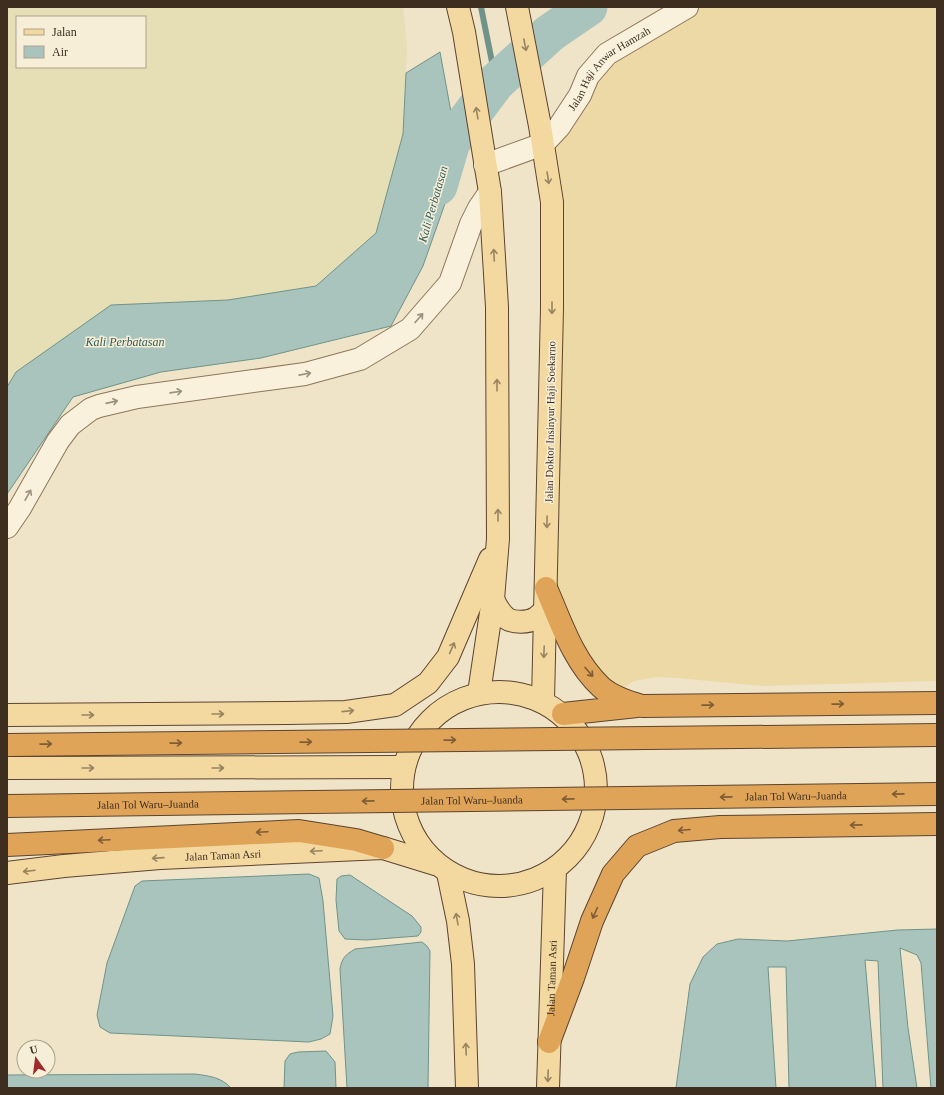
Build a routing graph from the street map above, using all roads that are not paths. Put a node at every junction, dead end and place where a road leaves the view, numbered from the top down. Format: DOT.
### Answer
graph roads {
  1 [pos="458,7"];
  2 [pos="517,7"];
  3 [pos="687,7"];
  4 [pos="541,135"];
  5 [pos="484,158"];
  6 [pos="490,192"];
  7 [pos="7,527"];
  8 [pos="498,539"];
  9 [pos="492,599"];
  10 [pos="546,599"];
  11 [pos="479,693"];
  12 [pos="543,702"];
  13 [pos="937,703"];
  14 [pos="642,706"];
  15 [pos="563,714"];
  16 [pos="7,715"];
  17 [pos="937,735"];
  18 [pos="7,745"];
  19 [pos="403,767"];
  20 [pos="7,768"];
  21 [pos="937,794"];
  22 [pos="7,806"];
  23 [pos="937,824"];
  24 [pos="15,844"];
  25 [pos="383,848"];
  26 [pos="442,869"];
  27 [pos="555,869"];
  28 [pos="7,874"];
  29 [pos="549,1042"];
  30 [pos="467,1088"];
  31 [pos="548,1088"];
  5 -- 1 [label="main road, one-way"];
  2 -- 4 [label="main road, Jalan Doktor Insinyur Haji Soekarno, one-way"];
  3 -- 4 [label="street, Jalan Haji Anwar Hamzah"];
  4 -- 5 [label="street"];
  4 -- 10 [label="main road, Jalan Doktor Insinyur Haji Soekarno, one-way"];
  5 -- 6 [label="main road"];
  7 -- 6 [label="street, one-way"];
  8 -- 6 [label="main road, one-way"];
  8 -- 9 [label="main road"];
  16 -- 8 [label="main road, one-way"];
  9 -- 10 [label="main road"];
  9 -- 11 [label="main road"];
  10 -- 12 [label="main road, Jalan Doktor Insinyur Haji Soekarno, one-way"];
  10 -- 14 [label="highway, one-way"];
  11 -- 12 [label="main road, Jalan Taman Asri"];
  11 -- 19 [label="main road, Jalan Taman Asri"];
  12 -- 15 [label="main road, Jalan Taman Asri"];
  14 -- 13 [label="highway, one-way"];
  14 -- 15 [label="highway"];
  15 -- 27 [label="main road, Jalan Taman Asri"];
  18 -- 17 [label="highway, one-way, bridge"];
  20 -- 19 [label="main road, one-way"];
  19 -- 26 [label="main road, Jalan Taman Asri"];
  21 -- 22 [label="highway, Jalan Tol Waru–Juanda, one-way, bridge"];
  23 -- 29 [label="highway, one-way"];
  25 -- 24 [label="highway, one-way"];
  25 -- 26 [label="main road, Jalan Taman Asri"];
  25 -- 28 [label="main road, Jalan Taman Asri, one-way"];
  26 -- 27 [label="main road, Jalan Taman Asri"];
  30 -- 26 [label="main road, one-way"];
  27 -- 29 [label="main road, Jalan Taman Asri"];
  29 -- 31 [label="main road, Jalan Taman Asri, one-way"];
}
